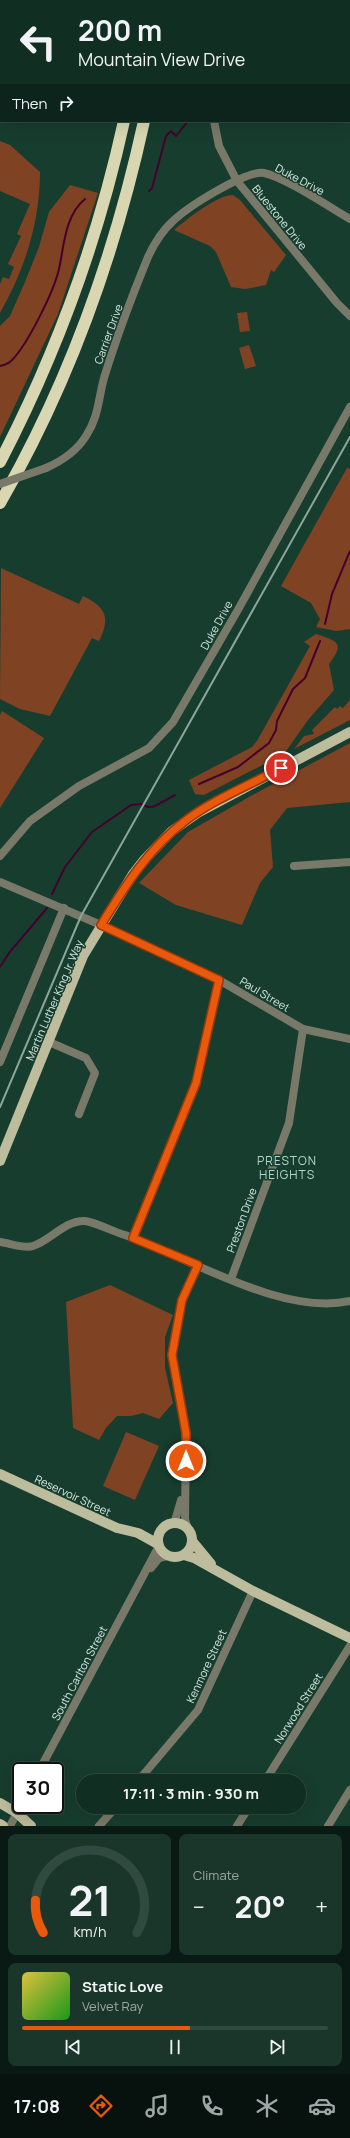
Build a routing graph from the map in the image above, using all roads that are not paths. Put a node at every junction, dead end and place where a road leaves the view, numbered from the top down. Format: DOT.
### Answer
graph roads {
  1 [pos="124,122"];
  2 [pos="144,122"];
  3 [pos="214,122"];
  4 [pos="237,181"];
  5 [pos="350,219"];
  6 [pos="350,316"];
  7 [pos="350,408"];
  8 [pos="0,462"];
  9 [pos="0,484"];
  10 [pos="0,504"];
  11 [pos="350,732"];
  12 [pos="0,856"];
  13 [pos="350,862"];
  14 [pos="294,866"];
  15 [pos="0,882"];
  16 [pos="64,908"];
  17 [pos="101,925"];
  18 [pos="219,980"];
  19 [pos="303,1029"];
  20 [pos="350,1039"];
  21 [pos="49,1042"];
  22 [pos="0,1062"];
  23 [pos="79,1114"];
  24 [pos="0,1161"];
  25 [pos="133,1238"];
  26 [pos="0,1242"];
  27 [pos="198,1265"];
  28 [pos="231,1279"];
  29 [pos="350,1301"];
  30 [pos="186,1473"];
  31 [pos="0,1474"];
  32 [pos="174,1524"];
  33 [pos="188,1530"];
  34 [pos="161,1531"];
  35 [pos="138,1534"];
  36 [pos="192,1541"];
  37 [pos="158,1545"];
  38 [pos="184,1555"];
  39 [pos="167,1556"];
  40 [pos="224,1576"];
  41 [pos="138,1586"];
  42 [pos="253,1591"];
  43 [pos="350,1638"];
  44 [pos="350,1646"];
  45 [pos="44,1762"];
  46 [pos="144,1774"];
  47 [pos="269,1774"];
  48 [pos="350,1790"];
  49 [pos="0,1803"];
  50 [pos="12,1807"];
  51 [pos="16,1814"];
  52 [pos="23,1814"];
  53 [pos="110,1814"];
  54 [pos="245,1814"];
  55 [pos="0,1824"];
  56 [pos="3,1826"];
  57 [pos="10,1826"];
  58 [pos="31,1826"];
  59 [pos="99,1826"];
  60 [pos="237,1826"];
  61 [pos="328,1826"];
  1 -- 8 [label="highway"];
  2 -- 10 [label="highway"];
  3 -- 4 [label="street, Bluestone Drive"];
  4 -- 5 [label="street, Duke Drive"];
  4 -- 6 [label="street, Bluestone Drive"];
  4 -- 9 [label="street, Carrier Drive, bridge"];
  7 -- 12 [label="street, Duke Drive"];
  11 -- 17 [label="main road, Martin Luther King Jr. Way"];
  13 -- 14 [label="street"];
  15 -- 16 [label="street, Paul Street"];
  16 -- 17 [label="street, Paul Street"];
  16 -- 22 [label="street"];
  17 -- 18 [label="street, Paul Street"];
  17 -- 21 [label="main road, Martin Luther King Jr. Way"];
  18 -- 19 [label="street, Paul Street"];
  18 -- 25 [label="street"];
  19 -- 20 [label="street, Paul Street"];
  19 -- 28 [label="street, Preston Drive"];
  21 -- 23 [label="street"];
  21 -- 24 [label="main road, Martin Luther King Jr. Way"];
  25 -- 26 [label="street"];
  25 -- 27 [label="street"];
  27 -- 28 [label="street"];
  27 -- 30 [label="street"];
  28 -- 29 [label="street"];
  30 -- 32 [label="street"];
  30 -- 33 [label="street"];
  31 -- 35 [label="main road, Reservoir Street"];
  32 -- 33 [label="main road"];
  32 -- 34 [label="main road"];
  33 -- 36 [label="main road"];
  34 -- 35 [label="main road, Reservoir Street"];
  34 -- 37 [label="main road"];
  35 -- 37 [label="main road, Reservoir Street"];
  36 -- 38 [label="main road"];
  36 -- 40 [label="main road"];
  37 -- 39 [label="main road"];
  37 -- 41 [label="street, South Carlton Street"];
  38 -- 39 [label="main road"];
  38 -- 40 [label="main road"];
  39 -- 41 [label="street, South Carlton Street"];
  40 -- 42 [label="main road"];
  41 -- 45 [label="street, South Carlton Street"];
  42 -- 43 [label="main road"];
  42 -- 46 [label="street, Kenmore Street"];
  44 -- 47 [label="street, Norwood Street"];
  48 -- 61 [label="street"];
  49 -- 50 [label="main road"];
  51 -- 57 [label="street"];
  52 -- 58 [label="main road"];
  53 -- 59 [label="street"];
  54 -- 60 [label="street"];
  55 -- 56 [label="main road"];
}
